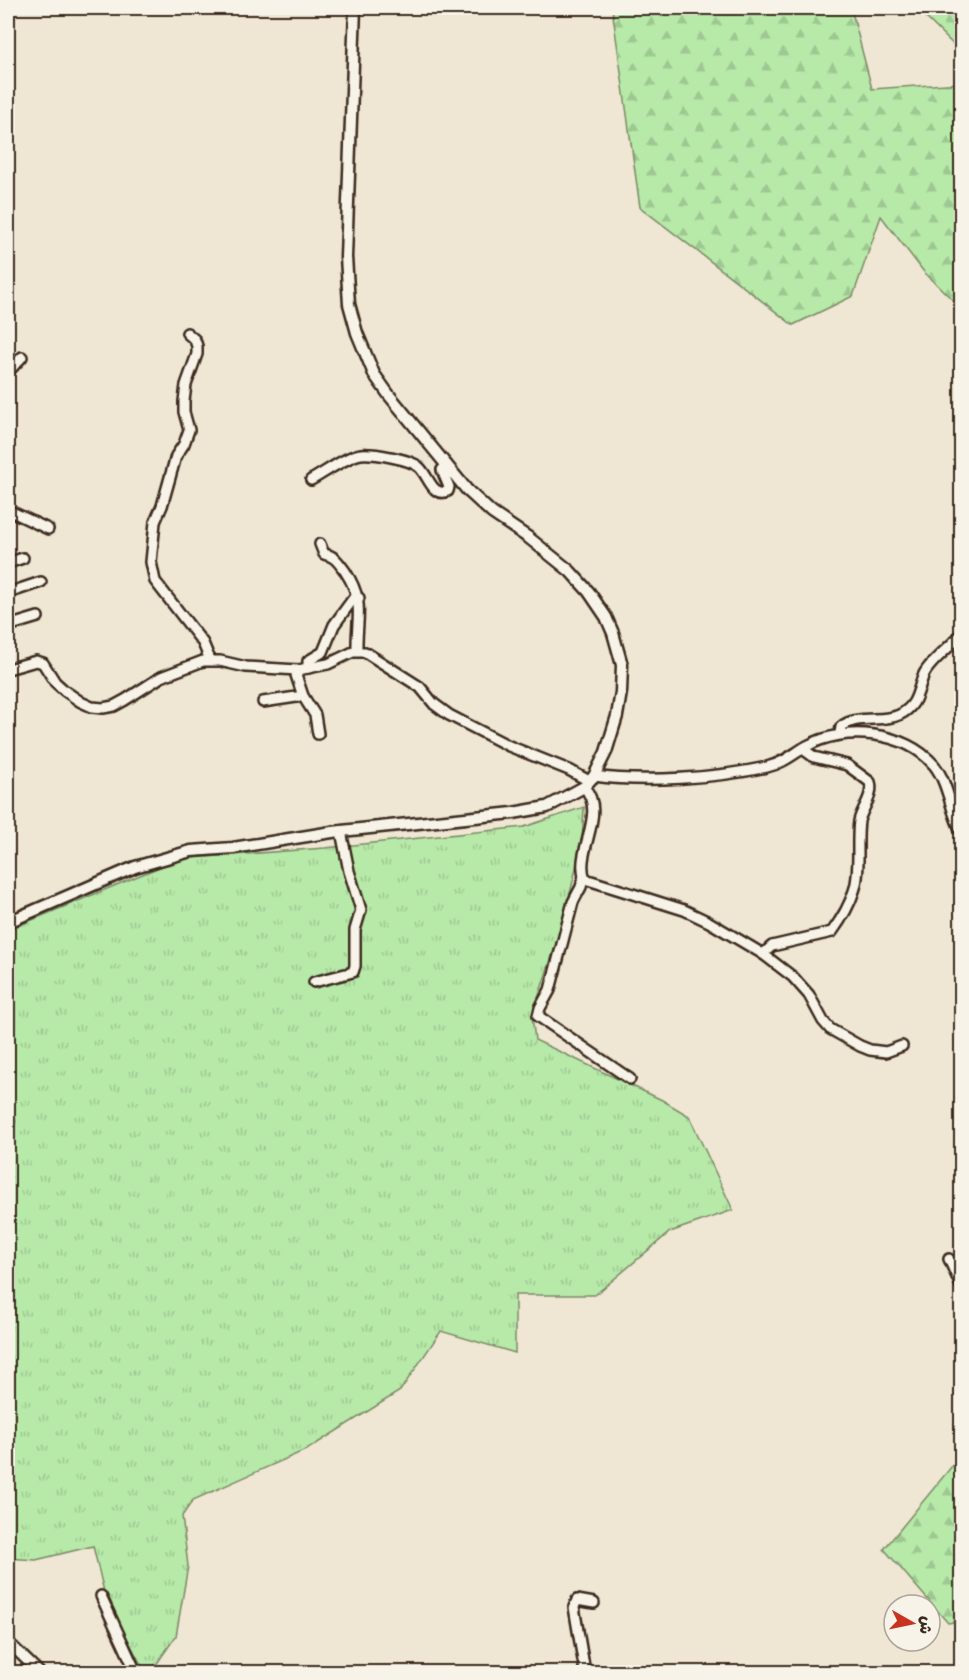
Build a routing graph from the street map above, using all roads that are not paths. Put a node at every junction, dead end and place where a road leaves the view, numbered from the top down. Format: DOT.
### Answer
graph roads {
  1 [pos="356,8"];
  2 [pos="187,333"];
  3 [pos="22,357"];
  4 [pos="8,372"];
  5 [pos="447,465"];
  6 [pos="311,480"];
  7 [pos="8,510"];
  8 [pos="48,529"];
  9 [pos="320,544"];
  10 [pos="24,558"];
  11 [pos="8,563"];
  12 [pos="41,582"];
  13 [pos="8,593"];
  14 [pos="358,598"];
  15 [pos="38,617"];
  16 [pos="8,626"];
  17 [pos="962,633"];
  18 [pos="357,651"];
  19 [pos="210,660"];
  20 [pos="8,669"];
  21 [pos="304,669"];
  22 [pos="303,696"];
  23 [pos="264,702"];
  24 [pos="318,734"];
  25 [pos="840,734"];
  26 [pos="802,749"];
  27 [pos="589,781"];
  28 [pos="947,792"];
  29 [pos="962,818"];
  30 [pos="340,831"];
  31 [pos="962,833"];
  32 [pos="584,876"];
  33 [pos="8,922"];
  34 [pos="763,954"];
  35 [pos="315,982"];
  36 [pos="902,1046"];
  37 [pos="630,1079"];
  38 [pos="949,1259"];
  39 [pos="962,1288"];
  40 [pos="101,1596"];
  41 [pos="594,1603"];
  42 [pos="8,1642"];
  43 [pos="39,1672"];
  44 [pos="136,1672"];
  45 [pos="585,1672"];
  1 -- 5 [label="street"];
  2 -- 19 [label="street"];
  3 -- 4 [label="street"];
  5 -- 6 [label="street"];
  5 -- 27 [label="street"];
  7 -- 8 [label="street"];
  9 -- 14 [label="street"];
  10 -- 11 [label="street"];
  12 -- 13 [label="street"];
  14 -- 18 [label="street"];
  14 -- 21 [label="street"];
  15 -- 16 [label="street"];
  17 -- 25 [label="street"];
  18 -- 21 [label="street"];
  18 -- 27 [label="street"];
  19 -- 20 [label="street"];
  19 -- 21 [label="street"];
  21 -- 22 [label="street"];
  22 -- 23 [label="street"];
  22 -- 24 [label="street"];
  25 -- 26 [label="street"];
  25 -- 28 [label="street"];
  26 -- 27 [label="street"];
  26 -- 34 [label="street"];
  27 -- 30 [label="street"];
  27 -- 32 [label="street"];
  28 -- 29 [label="street"];
  28 -- 31 [label="street"];
  30 -- 33 [label="street"];
  30 -- 35 [label="street"];
  32 -- 34 [label="street"];
  32 -- 37 [label="street"];
  34 -- 36 [label="street"];
  38 -- 39 [label="street"];
  40 -- 44 [label="street"];
  41 -- 45 [label="street"];
  42 -- 43 [label="street"];
}
